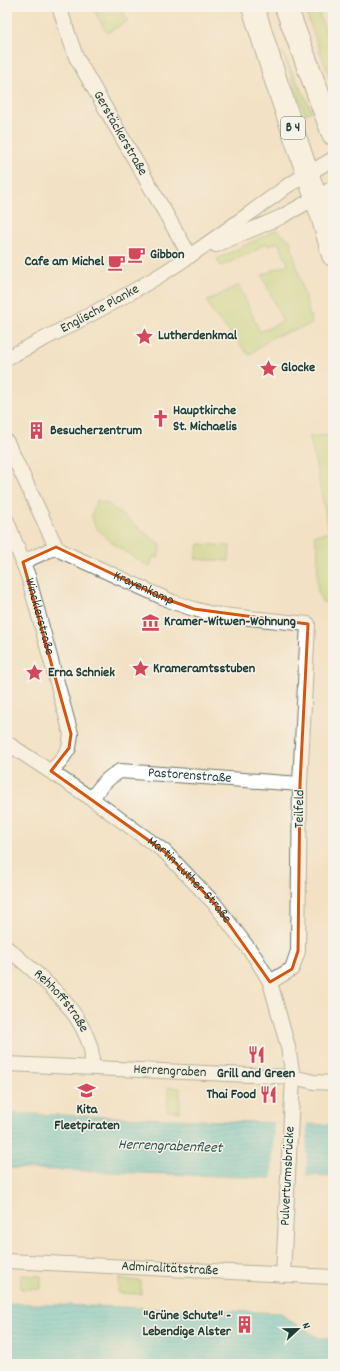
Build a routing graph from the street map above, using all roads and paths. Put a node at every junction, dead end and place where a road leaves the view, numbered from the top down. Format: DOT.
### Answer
graph roads {
  1 [pos="59,7"];
  2 [pos="253,7"];
  3 [pos="286,7"];
  4 [pos="333,134"];
  5 [pos="333,159"];
  6 [pos="308,172"];
  7 [pos="325,192"];
  8 [pos="333,255"];
  9 [pos="190,256"];
  10 [pos="7,358"];
  11 [pos="7,442"];
  12 [pos="9,524"];
  13 [pos="56,547"];
  14 [pos="23,562"];
  15 [pos="308,624"];
  16 [pos="7,743"];
  17 [pos="51,771"];
  18 [pos="300,784"];
  19 [pos="92,799"];
  20 [pos="7,948"];
  21 [pos="270,982"];
  22 [pos="7,1064"];
  23 [pos="92,1067"];
  24 [pos="293,1077"];
  25 [pos="333,1083"];
  26 [pos="7,1261"];
  27 [pos="283,1275"];
  28 [pos="333,1277"];
  1 -- 9 [label="street, Gerstäckerstraße"];
  2 -- 6 [label="main road, B 4"];
  3 -- 4 [label="main road, B 4"];
  5 -- 6 [label="street, Englische Planke"];
  6 -- 7 [label="main road, B 4"];
  6 -- 9 [label="street, Englische Planke"];
  7 -- 8 [label="main road, B 4"];
  7 -- 9 [label="street, Englische Planke"];
  9 -- 10 [label="street, Englische Planke"];
  11 -- 13 [label="street"];
  12 -- 14 [label="street, Wincklerstraße"];
  13 -- 14 [label="street"];
  13 -- 15 [label="street, Krayenkamp"];
  14 -- 17 [label="street, Wincklerstraße"];
  15 -- 18 [label="street, Teilfeld"];
  16 -- 17 [label="street, Martin-Luther-Straße"];
  17 -- 19 [label="street, Martin-Luther-Straße"];
  18 -- 19 [label="street, Pastorenstraße"];
  18 -- 21 [label="street, Teilfeld"];
  19 -- 21 [label="street, Martin-Luther-Straße"];
  20 -- 23 [label="street, Rehhoffstraße"];
  21 -- 24 [label="street, Martin-Luther-Straße"];
  22 -- 23 [label="street, Herrengraben"];
  23 -- 24 [label="street, Herrengraben"];
  24 -- 25 [label="street, Herrengraben"];
  24 -- 27 [label="street, Pulverturmsbrücke"];
  26 -- 27 [label="street, Admiralitätstraße"];
  27 -- 28 [label="street, Admiralitätstraße"];
}
